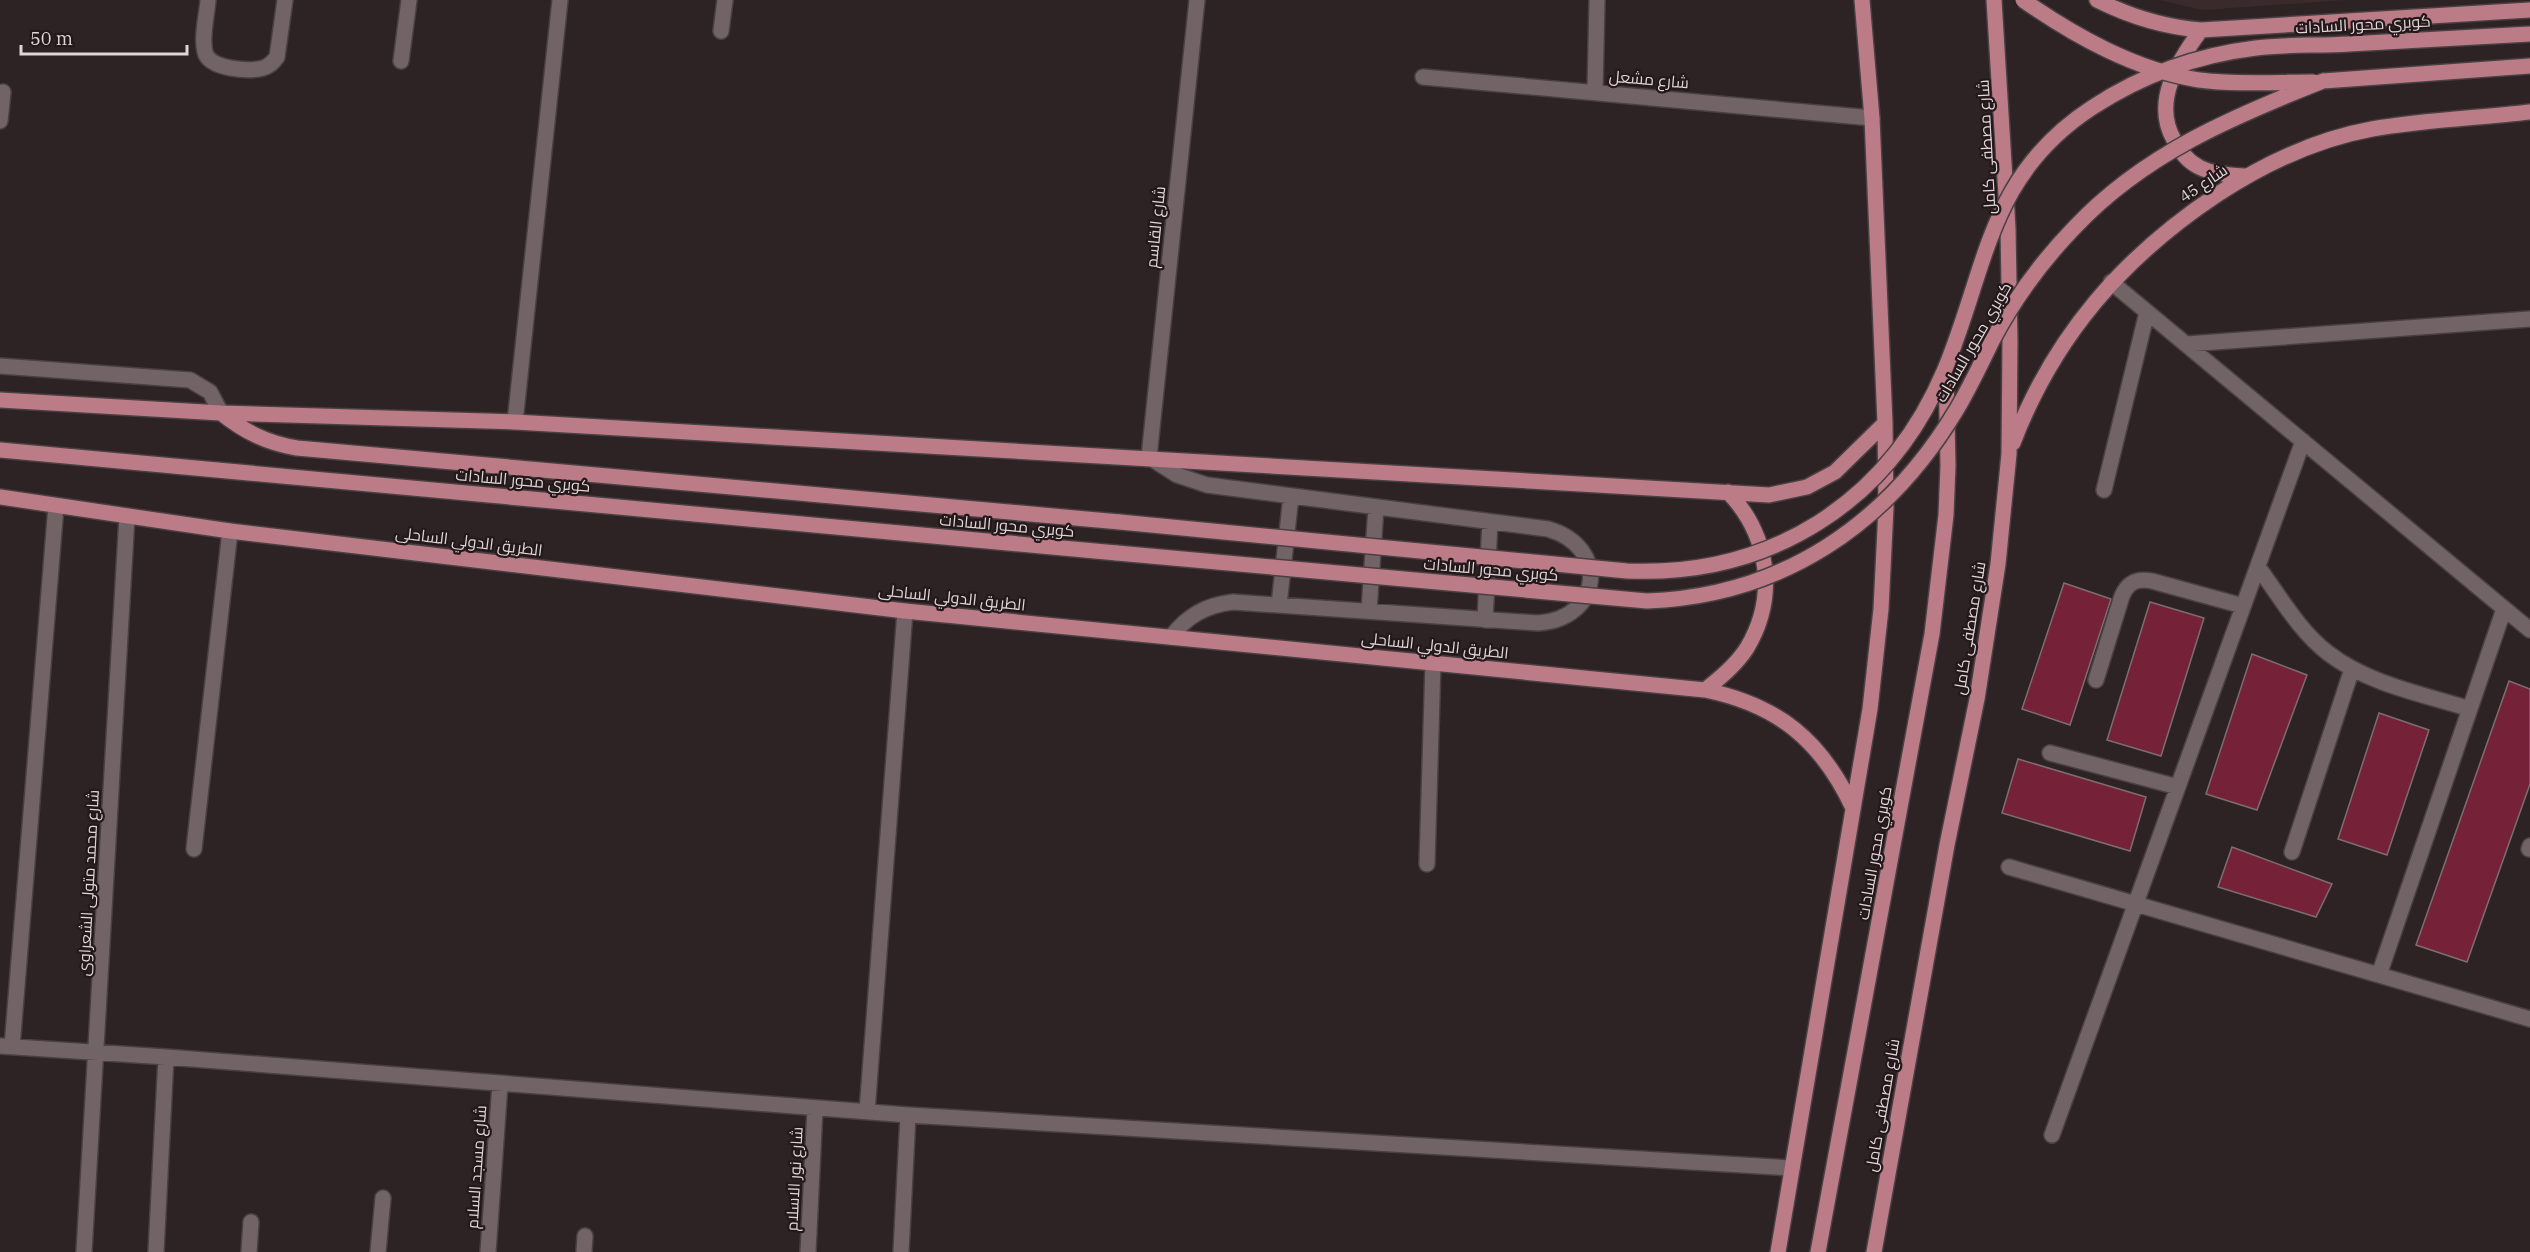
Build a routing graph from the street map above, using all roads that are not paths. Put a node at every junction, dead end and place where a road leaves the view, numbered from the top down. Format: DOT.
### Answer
graph roads {
  1 [pos="208,0"];
  2 [pos="285,0"];
  3 [pos="409,0"];
  4 [pos="560,0"];
  5 [pos="725,0"];
  6 [pos="1197,0"];
  7 [pos="1597,0"];
  8 [pos="1863,0"];
  9 [pos="1994,0"];
  10 [pos="2023,0"];
  11 [pos="2097,0"];
  12 [pos="2530,10"];
  13 [pos="2201,30"];
  14 [pos="721,31"];
  15 [pos="2530,34"];
  16 [pos="401,61"];
  17 [pos="2530,66"];
  18 [pos="1423,77"];
  19 [pos="2323,81"];
  20 [pos="3,92"];
  21 [pos="1595,92"];
  22 [pos="2530,112"];
  23 [pos="1872,118"];
  24 [pos="0,121"];
  25 [pos="2245,176"];
  26 [pos="2111,282"];
  27 [pos="2147,312"];
  28 [pos="2530,319"];
  29 [pos="2187,345"];
  30 [pos="0,366"];
  31 [pos="1946,367"];
  32 [pos="0,400"];
  33 [pos="221,413"];
  34 [pos="515,422"];
  35 [pos="1885,423"];
  36 [pos="2303,441"];
  37 [pos="0,450"];
  38 [pos="2009,454"];
  39 [pos="1149,457"];
  40 [pos="2104,490"];
  41 [pos="1728,492"];
  42 [pos="1291,496"];
  43 [pos="0,497"];
  44 [pos="56,506"];
  45 [pos="1376,507"];
  46 [pos="127,516"];
  47 [pos="1490,522"];
  48 [pos="230,531"];
  49 [pos="2258,567"];
  50 [pos="1279,605"];
  51 [pos="2243,606"];
  52 [pos="2504,609"];
  53 [pos="905,611"];
  54 [pos="1369,611"];
  55 [pos="1485,620"];
  56 [pos="2530,630"];
  57 [pos="1171,637"];
  58 [pos="1433,663"];
  59 [pos="2352,669"];
  60 [pos="2096,680"];
  61 [pos="1705,690"];
  62 [pos="2470,709"];
  63 [pos="2050,753"];
  64 [pos="2178,787"];
  65 [pos="1853,808"];
  66 [pos="194,849"];
  67 [pos="2292,852"];
  68 [pos="1427,864"];
  69 [pos="2008,867"];
  70 [pos="2136,904"];
  71 [pos="2379,975"];
  72 [pos="2530,1018"];
  73 [pos="6,1047"];
  74 [pos="97,1053"];
  75 [pos="166,1057"];
  76 [pos="500,1084"];
  77 [pos="815,1108"];
  78 [pos="867,1112"];
  79 [pos="908,1115"];
  80 [pos="2052,1135"];
  81 [pos="1792,1168"];
  82 [pos="383,1198"];
  83 [pos="251,1222"];
  84 [pos="84,1252"];
  85 [pos="156,1252"];
  86 [pos="249,1252"];
  87 [pos="378,1252"];
  88 [pos="488,1252"];
  89 [pos="808,1252"];
  90 [pos="901,1252"];
  91 [pos="1778,1252"];
  92 [pos="1818,1252"];
  93 [pos="1874,1252"];
  1 -- 2 [label="street"];
  3 -- 16 [label="street"];
  4 -- 34 [label="street"];
  5 -- 14 [label="street"];
  6 -- 39 [label="street, شارع القاسم"];
  7 -- 21 [label="street"];
  8 -- 23 [label="main road"];
  9 -- 38 [label="main road, شارع مصطفى كامل"];
  10 -- 19 [label="main road, كوبري محور السادات, bridge"];
  11 -- 13 [label="main road"];
  12 -- 13 [label="main road"];
  13 -- 25 [label="main road"];
  15 -- 31 [label="main road, كوبري محور السادات, bridge"];
  17 -- 19 [label="main road, كوبري محور السادات"];
  18 -- 21 [label="street, شارع مشعل"];
  19 -- 37 [label="main road, كوبري محور السادات, bridge"];
  20 -- 24 [label="street"];
  21 -- 23 [label="street, شارع مشعل"];
  22 -- 25 [label="main road, شارع 45"];
  23 -- 35 [label="main road"];
  25 -- 26 [label="main road, شارع 45"];
  26 -- 27 [label="street"];
  26 -- 38 [label="main road, شارع 45"];
  27 -- 29 [label="street"];
  27 -- 40 [label="street"];
  28 -- 29 [label="street"];
  29 -- 36 [label="street"];
  30 -- 33 [label="street"];
  31 -- 33 [label="main road, كوبري محور السادات, bridge"];
  31 -- 92 [label="main road, كوبري محور السادات, bridge"];
  32 -- 33 [label="main road"];
  33 -- 34 [label="main road"];
  34 -- 39 [label="main road"];
  35 -- 41 [label="main road"];
  35 -- 65 [label="main road"];
  36 -- 49 [label="street"];
  36 -- 52 [label="street"];
  38 -- 93 [label="main road, شارع مصطفى كامل"];
  39 -- 41 [label="main road"];
  39 -- 42 [label="street"];
  41 -- 61 [label="main road"];
  42 -- 45 [label="street"];
  42 -- 50 [label="street"];
  43 -- 44 [label="main road, الطريق الدولي الساحلى"];
  44 -- 46 [label="main road, الطريق الدولي الساحلى"];
  44 -- 73 [label="street"];
  45 -- 47 [label="street"];
  45 -- 54 [label="street"];
  46 -- 48 [label="main road, الطريق الدولي الساحلى"];
  46 -- 74 [label="street, شارع محمد متولى الشعراوى"];
  47 -- 55 [label="street"];
  47 -- 55 [label="street"];
  48 -- 53 [label="main road, الطريق الدولي الساحلى"];
  48 -- 66 [label="street"];
  49 -- 51 [label="street"];
  49 -- 59 [label="street"];
  50 -- 54 [label="street"];
  50 -- 57 [label="street"];
  51 -- 60 [label="street"];
  51 -- 64 [label="street"];
  52 -- 56 [label="street"];
  52 -- 62 [label="street"];
  53 -- 57 [label="main road, الطريق الدولي الساحلى"];
  53 -- 78 [label="street"];
  54 -- 55 [label="street"];
  57 -- 58 [label="main road, الطريق الدولي الساحلى"];
  58 -- 61 [label="main road, الطريق الدولي الساحلى"];
  58 -- 68 [label="street"];
  59 -- 62 [label="street"];
  59 -- 67 [label="street"];
  61 -- 65 [label="main road, الطريق الدولي الساحلى"];
  62 -- 71 [label="street"];
  63 -- 64 [label="street"];
  64 -- 70 [label="street"];
  65 -- 81 [label="main road"];
  69 -- 70 [label="street"];
  70 -- 71 [label="street"];
  70 -- 80 [label="street"];
  71 -- 72 [label="street"];
  73 -- 74 [label="street"];
  74 -- 75 [label="street"];
  74 -- 84 [label="street, شارع محمد متولى الشعراوى"];
  75 -- 76 [label="street"];
  75 -- 85 [label="street"];
  76 -- 77 [label="street"];
  76 -- 88 [label="street, شارع مسجد السلام"];
  77 -- 78 [label="street"];
  77 -- 89 [label="street, شارع نور الاسلام"];
  78 -- 79 [label="street"];
  79 -- 81 [label="street"];
  79 -- 90 [label="street"];
  81 -- 91 [label="main road"];
  82 -- 87 [label="street"];
  83 -- 86 [label="street"];
}
